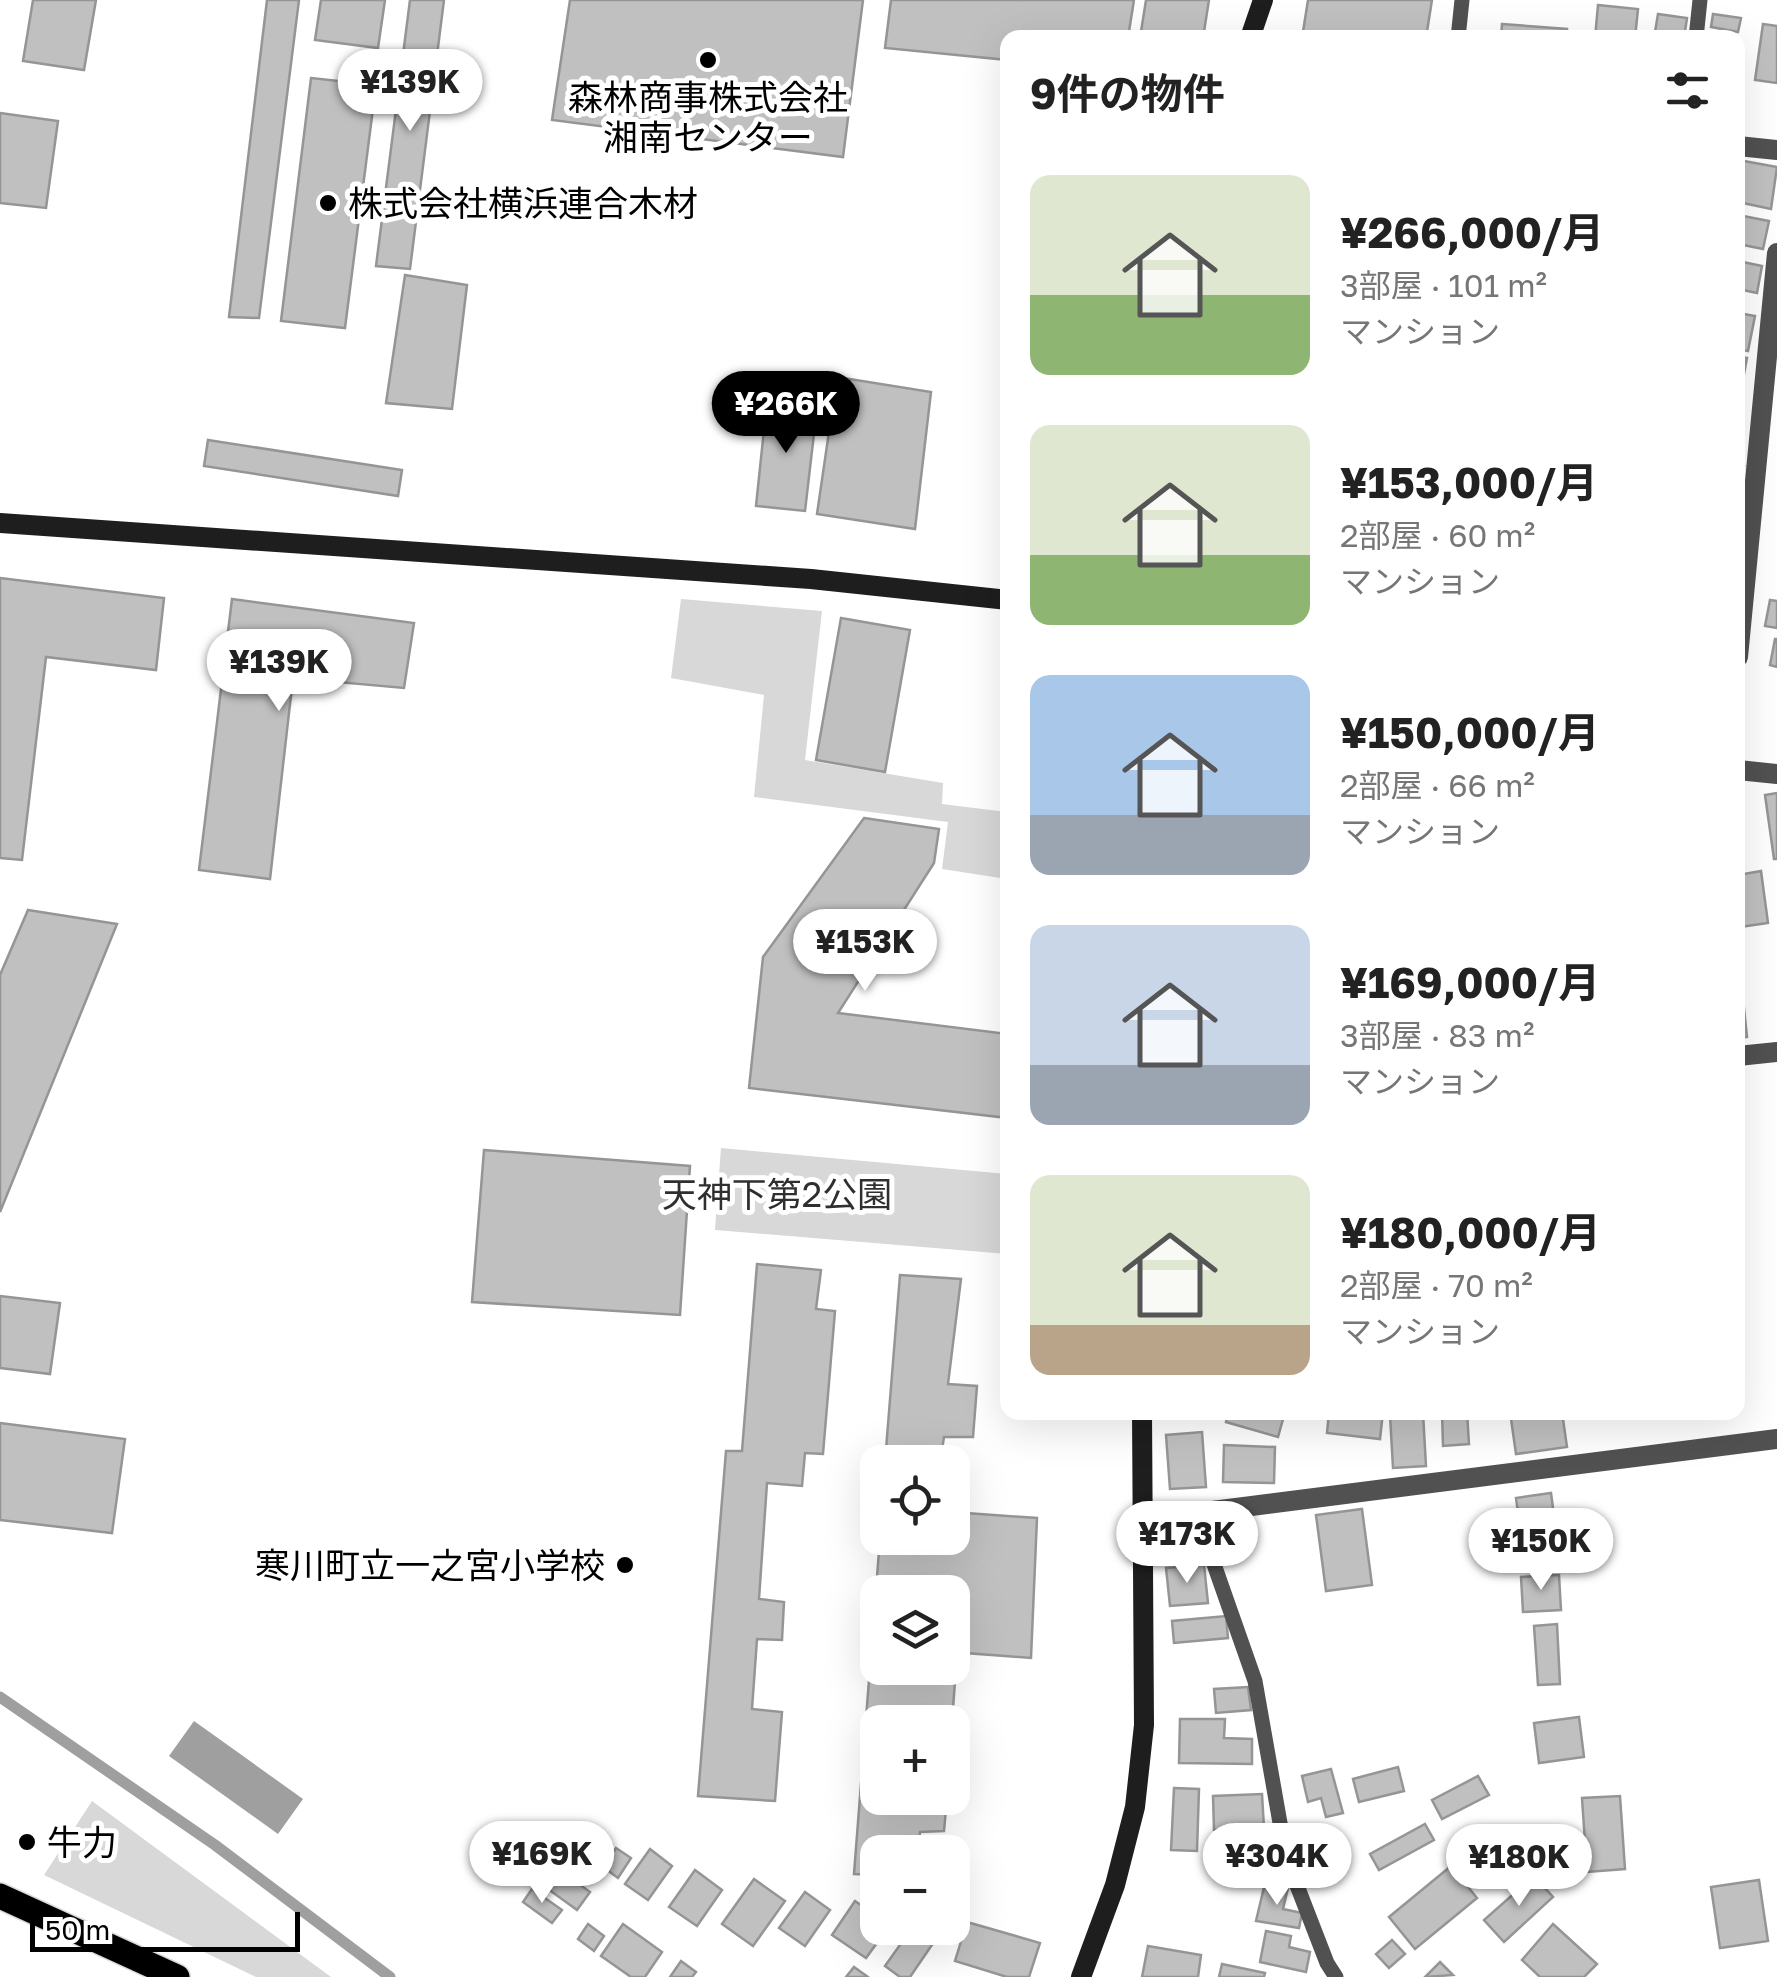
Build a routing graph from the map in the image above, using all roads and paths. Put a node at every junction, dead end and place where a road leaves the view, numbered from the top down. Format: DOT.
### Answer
graph roads {
  1 [pos="1262,0"];
  2 [pos="1462,0"];
  3 [pos="1700,0"];
  4 [pos="1253,30"];
  5 [pos="1459,30"];
  6 [pos="1697,30"];
  7 [pos="1745,147"];
  8 [pos="1777,150"];
  9 [pos="1777,253"];
  10 [pos="0,523"];
  11 [pos="1745,584"];
  12 [pos="1000,599"];
  13 [pos="1745,771"];
  14 [pos="1777,774"];
  15 [pos="1777,1052"];
  16 [pos="1745,1055"];
  17 [pos="1142,1420"];
  18 [pos="1777,1439"];
  19 [pos="1196,1513"];
  20 [pos="1142,1520"];
  21 [pos="0,1896"];
  22 [pos="177,1977"];
  23 [pos="1081,1977"];
  24 [pos="1336,1977"];
  1 -- 4 [label="street"];
  2 -- 5 [label="lane"];
  3 -- 6 [label="lane"];
  7 -- 8 [label="street"];
  9 -- 11 [label="street"];
  10 -- 12 [label="street"];
  13 -- 14 [label="street"];
  15 -- 16 [label="street"];
  17 -- 20 [label="street"];
  18 -- 19 [label="street"];
  19 -- 20 [label="street"];
  19 -- 24 [label="lane"];
  20 -- 23 [label="street"];
  21 -- 22 [label="main road"];
}
